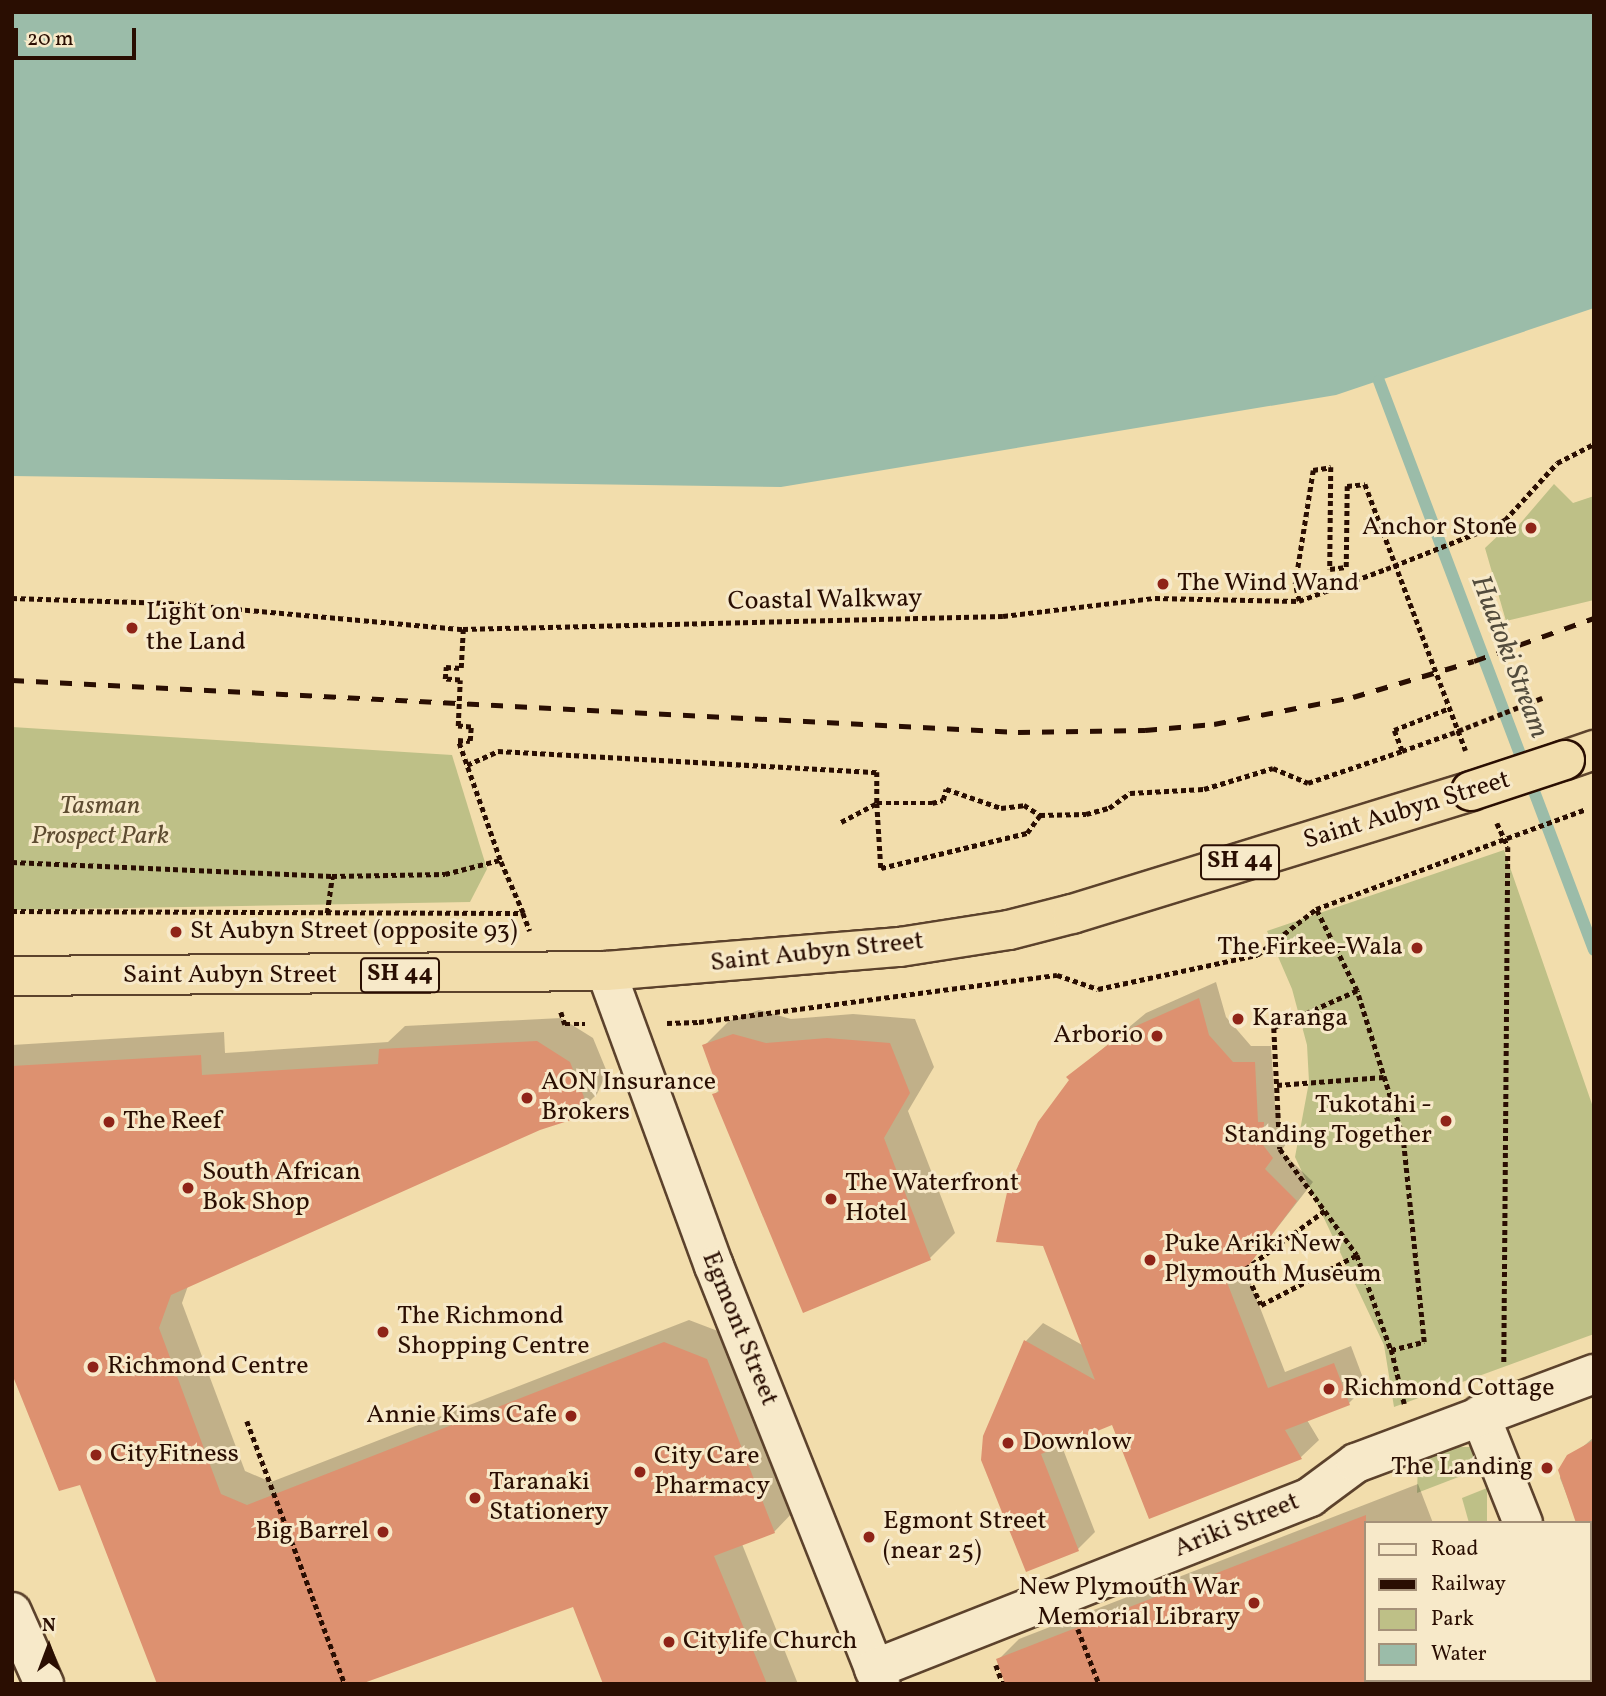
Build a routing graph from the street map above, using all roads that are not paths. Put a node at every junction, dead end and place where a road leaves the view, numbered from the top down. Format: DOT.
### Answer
graph roads {
  1 [pos="1580,755"];
  2 [pos="606,971"];
  3 [pos="12,976"];
  4 [pos="1594,1374"];
  5 [pos="1480,1415"];
  6 [pos="1522,1521"];
  7 [pos="12,1612"];
  8 [pos="877,1676"];
  9 [pos="44,1684"];
  1 -- 2 [label="highway, Saint Aubyn Street / SH 44, bridge"];
  2 -- 3 [label="highway, Saint Aubyn Street / SH 44"];
  2 -- 8 [label="street, Egmont Street"];
  4 -- 5 [label="street, Ariki Street"];
  5 -- 6 [label="street"];
  5 -- 8 [label="street, Ariki Street"];
  7 -- 9 [label="street"];
}
